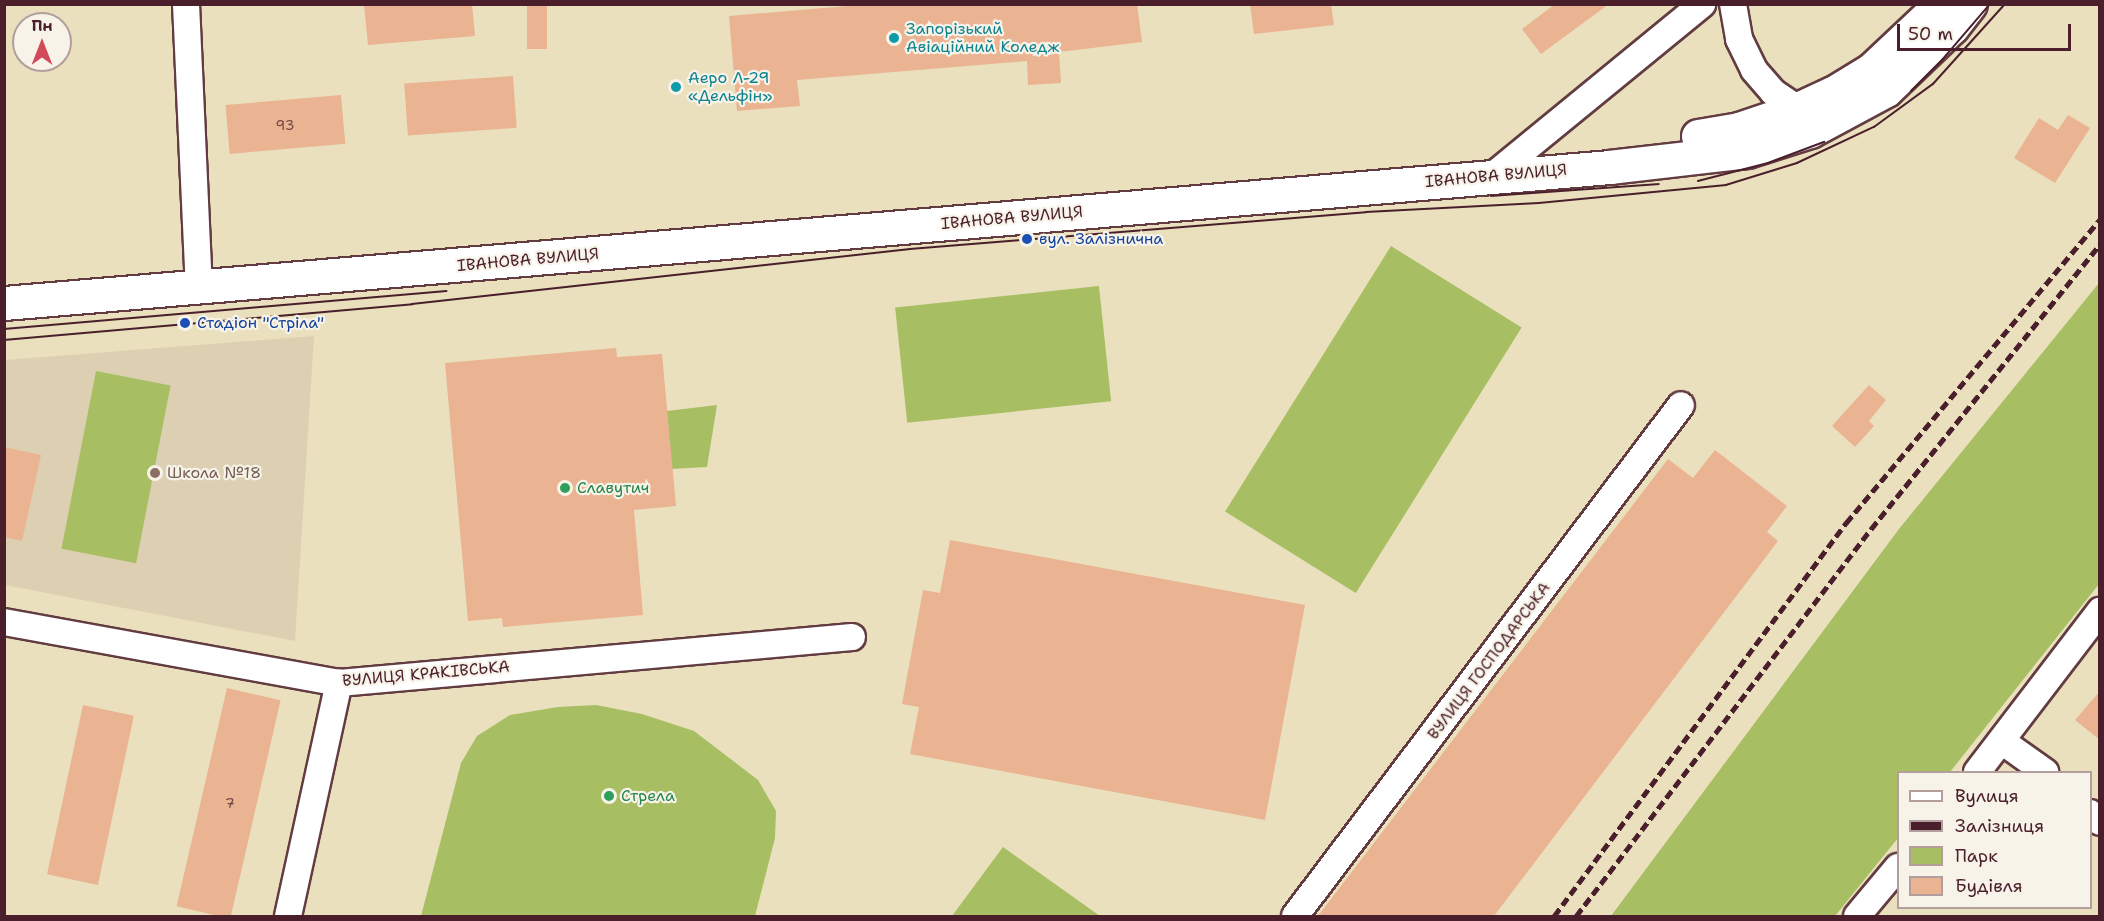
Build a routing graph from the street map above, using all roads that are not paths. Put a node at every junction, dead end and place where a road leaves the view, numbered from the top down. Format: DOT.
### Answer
graph roads {
  1 [pos="186,4"];
  2 [pos="1702,4"];
  3 [pos="1733,4"];
  4 [pos="1941,4"];
  5 [pos="1970,4"];
  6 [pos="1798,110"];
  7 [pos="1520,152"];
  8 [pos="1491,177"];
  9 [pos="199,277"];
  10 [pos="4,283"];
  11 [pos="4,303"];
  12 [pos="1681,405"];
  13 [pos="4,622"];
  14 [pos="2095,627"];
  15 [pos="852,636"];
  16 [pos="339,682"];
  17 [pos="2003,742"];
  18 [pos="1978,771"];
  19 [pos="2044,771"];
  20 [pos="1897,869"];
  21 [pos="288,916"];
  22 [pos="1295,916"];
  23 [pos="1857,916"];
  1 -- 9 [label="street"];
  2 -- 7 [label="street"];
  3 -- 6 [label="street"];
  4 -- 6 [label="main road, ІВАНОВА ВУЛИЦЯ"];
  5 -- 8 [label="main road, ІВАНОВА ВУЛИЦЯ"];
  6 -- 7 [label="main road, ІВАНОВА ВУЛИЦЯ"];
  7 -- 8 [label="street"];
  7 -- 9 [label="main road, ІВАНОВА ВУЛИЦЯ"];
  8 -- 9 [label="main road, ІВАНОВА ВУЛИЦЯ"];
  9 -- 10 [label="main road, ІВАНОВА ВУЛИЦЯ"];
  9 -- 11 [label="main road, ІВАНОВА ВУЛИЦЯ"];
  12 -- 22 [label="street, ВУЛИЦЯ ГОСПОДАРСЬКА"];
  13 -- 16 [label="street, ВУЛИЦЯ КРАКІВСЬКА"];
  14 -- 17 [label="street"];
  15 -- 16 [label="street, ВУЛИЦЯ КРАКІВСЬКА"];
  16 -- 21 [label="street"];
  17 -- 18 [label="street"];
  17 -- 19 [label="street"];
  20 -- 23 [label="street"];
}
